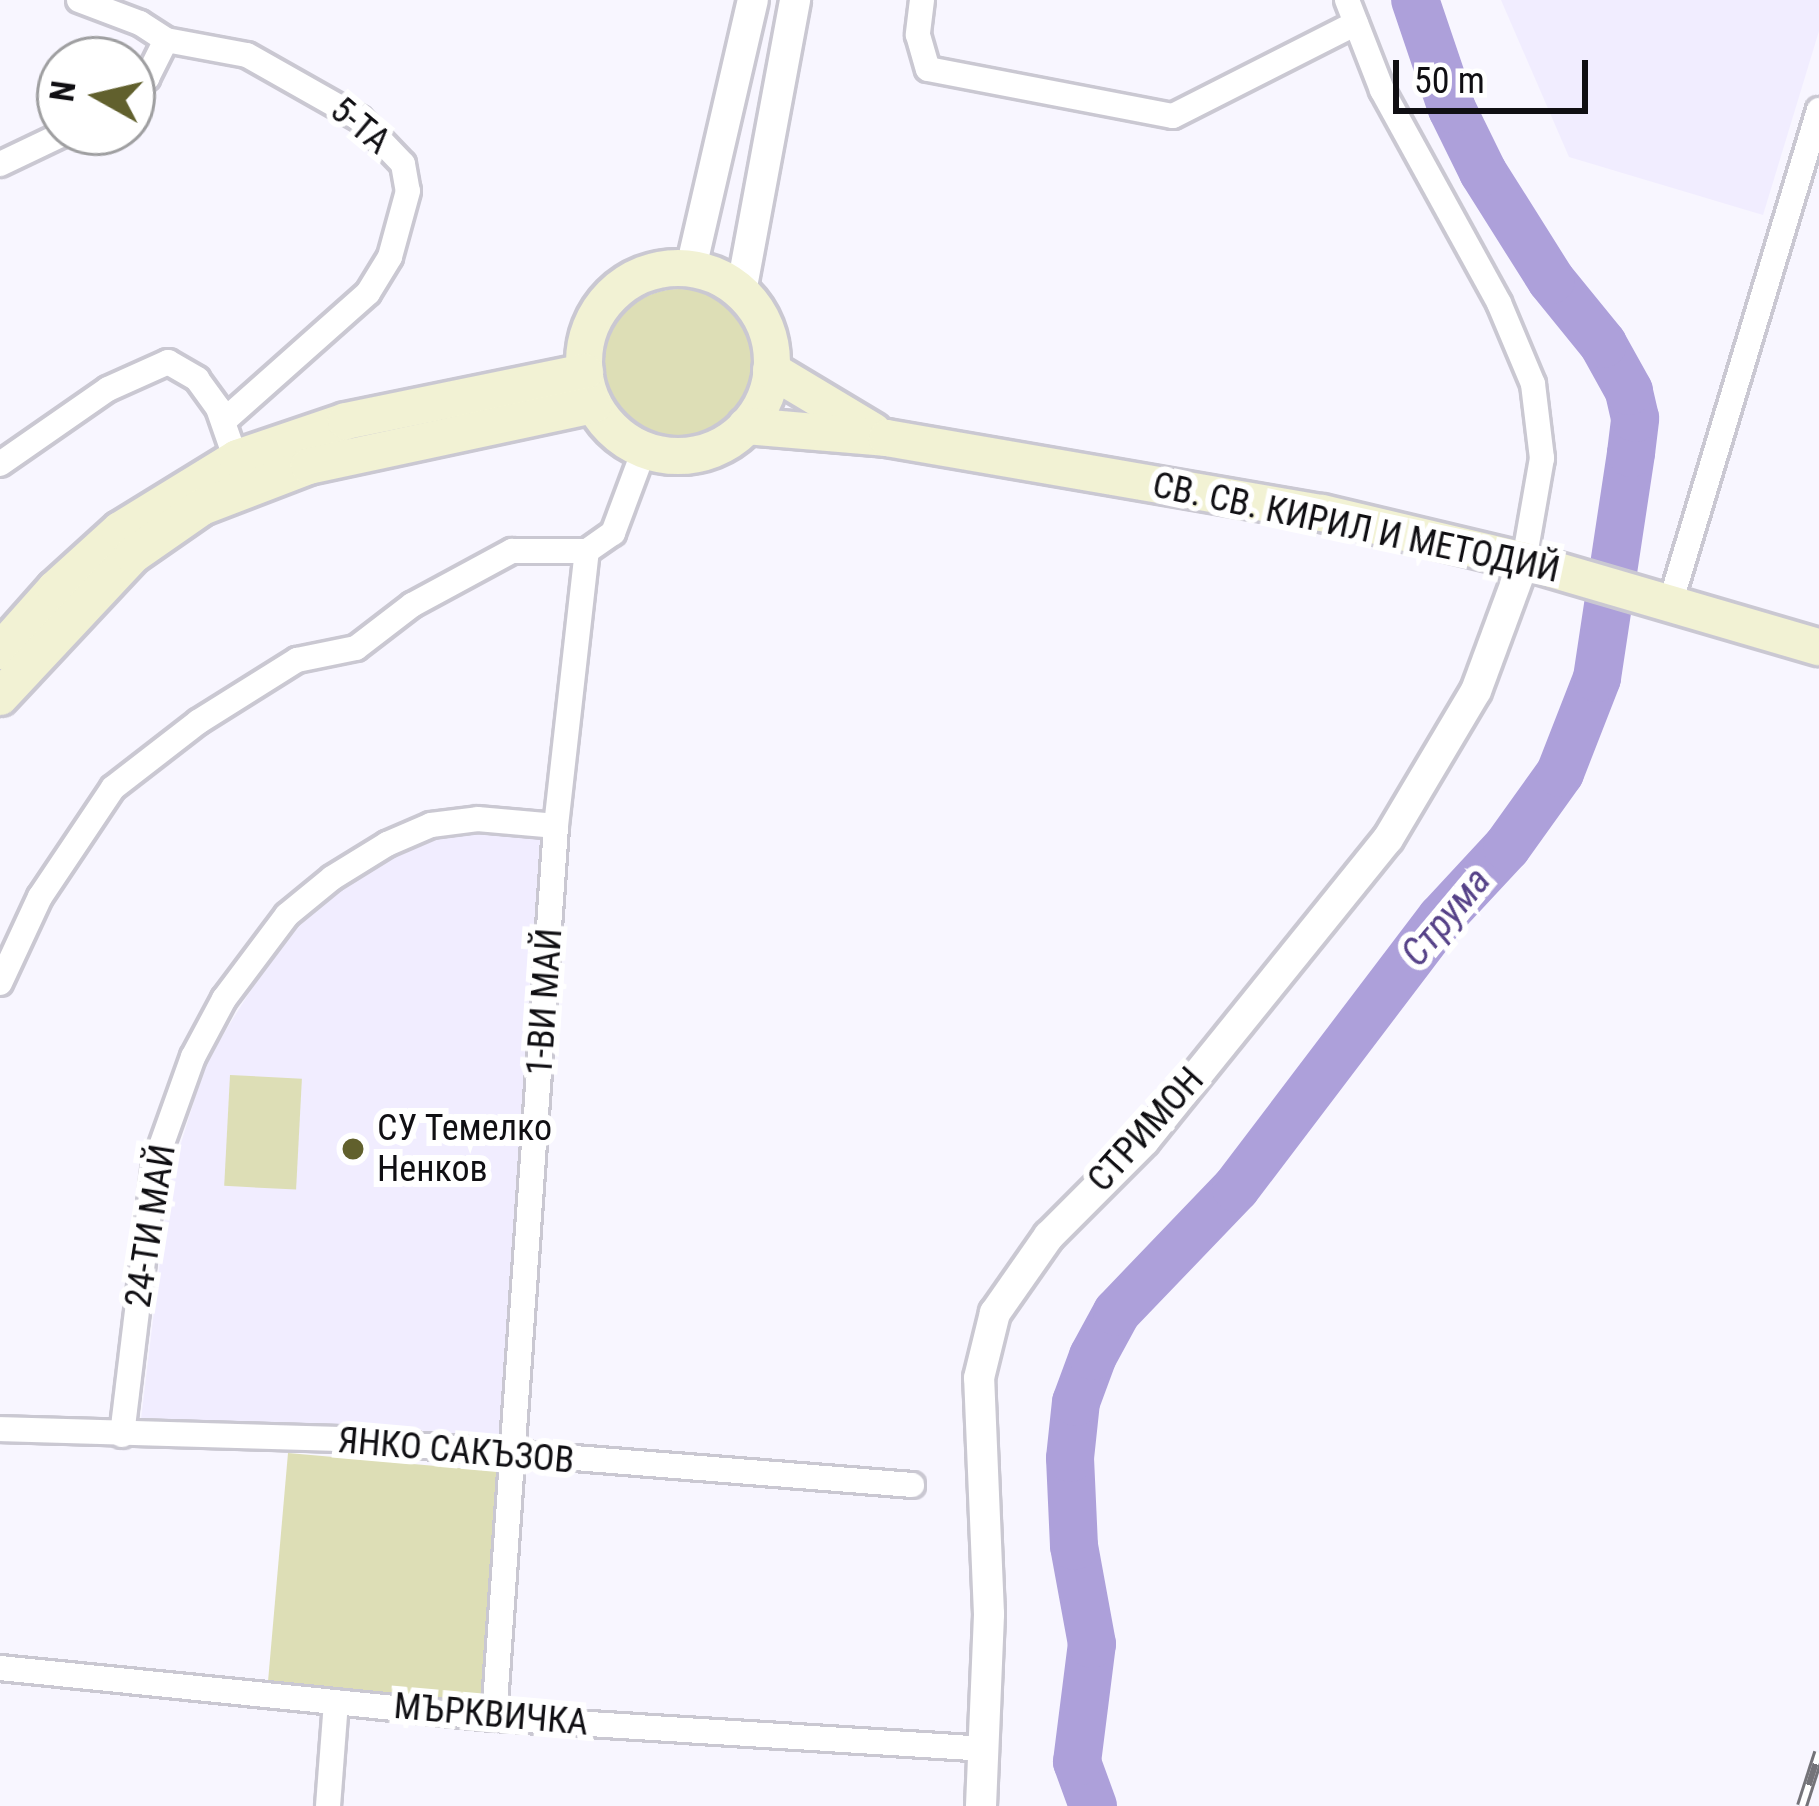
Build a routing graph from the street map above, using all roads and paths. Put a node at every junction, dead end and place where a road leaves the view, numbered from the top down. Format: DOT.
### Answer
graph roads {
  1 [pos="79,0"];
  2 [pos="753,0"];
  3 [pos="795,0"];
  4 [pos="922,0"];
  5 [pos="1352,11"];
  6 [pos="166,40"];
  7 [pos="156,60"];
  8 [pos="1819,110"];
  9 [pos="36,147"];
  10 [pos="0,164"];
  11 [pos="691,268"];
  12 [pos="741,292"];
  13 [pos="771,370"];
  14 [pos="590,389"];
  15 [pos="225,420"];
  16 [pos="746,426"];
  17 [pos="887,438"];
  18 [pos="644,450"];
  19 [pos="0,464"];
  20 [pos="240,474"];
  21 [pos="587,551"];
  22 [pos="1537,565"];
  23 [pos="1654,599"];
  24 [pos="1819,647"];
  25 [pos="0,650"];
  26 [pos="0,697"];
  27 [pos="556,826"];
  28 [pos="0,983"];
  29 [pos="0,1429"];
  30 [pos="122,1436"];
  31 [pos="516,1457"];
  32 [pos="912,1485"];
  33 [pos="0,1668"];
  34 [pos="336,1702"];
  35 [pos="494,1718"];
  36 [pos="983,1749"];
  37 [pos="328,1806"];
  38 [pos="981,1806"];
  1 -- 6 [label="street, 5-ТА"];
  2 -- 11 [label="street"];
  3 -- 12 [label="street"];
  4 -- 5 [label="street"];
  5 -- 22 [label="street, СТРИМОН"];
  6 -- 7 [label="street"];
  6 -- 15 [label="street, 5-ТА"];
  8 -- 23 [label="street"];
  9 -- 10 [label="street"];
  11 -- 12 [label="main road"];
  11 -- 14 [label="main road"];
  12 -- 13 [label="main road"];
  13 -- 16 [label="main road"];
  13 -- 17 [label="main road, СВ. СВ. КИРИЛ И МЕТОДИЙ"];
  14 -- 18 [label="main road"];
  14 -- 20 [label="main road"];
  15 -- 19 [label="street"];
  15 -- 20 [label="street"];
  16 -- 17 [label="main road, СВ. СВ. КИРИЛ И МЕТОДИЙ"];
  16 -- 18 [label="main road"];
  17 -- 22 [label="main road, СВ. СВ. КИРИЛ И МЕТОДИЙ"];
  18 -- 21 [label="street"];
  20 -- 25 [label="main road"];
  20 -- 26 [label="main road"];
  21 -- 27 [label="street, 1-ВИ МАЙ"];
  21 -- 28 [label="street"];
  22 -- 23 [label="main road, СВ. СВ. КИРИЛ И МЕТОДИЙ"];
  22 -- 36 [label="street, СТРИМОН"];
  23 -- 24 [label="main road, СВ. СВ. КИРИЛ И МЕТОДИЙ"];
  27 -- 30 [label="street, 24-ТИ МАЙ"];
  27 -- 31 [label="street, 1-ВИ МАЙ"];
  29 -- 30 [label="street, ЯНКО САКЪЗОВ"];
  30 -- 31 [label="street, ЯНКО САКЪЗОВ"];
  31 -- 32 [label="street, ЯНКО САКЪЗОВ"];
  31 -- 35 [label="street, 1-ВИ МАЙ"];
  33 -- 34 [label="street, МЪРКВИЧКА"];
  34 -- 35 [label="street, МЪРКВИЧКА"];
  34 -- 37 [label="street"];
  35 -- 36 [label="street, МЪРКВИЧКА"];
  36 -- 38 [label="street, СТРИМОН"];
}
